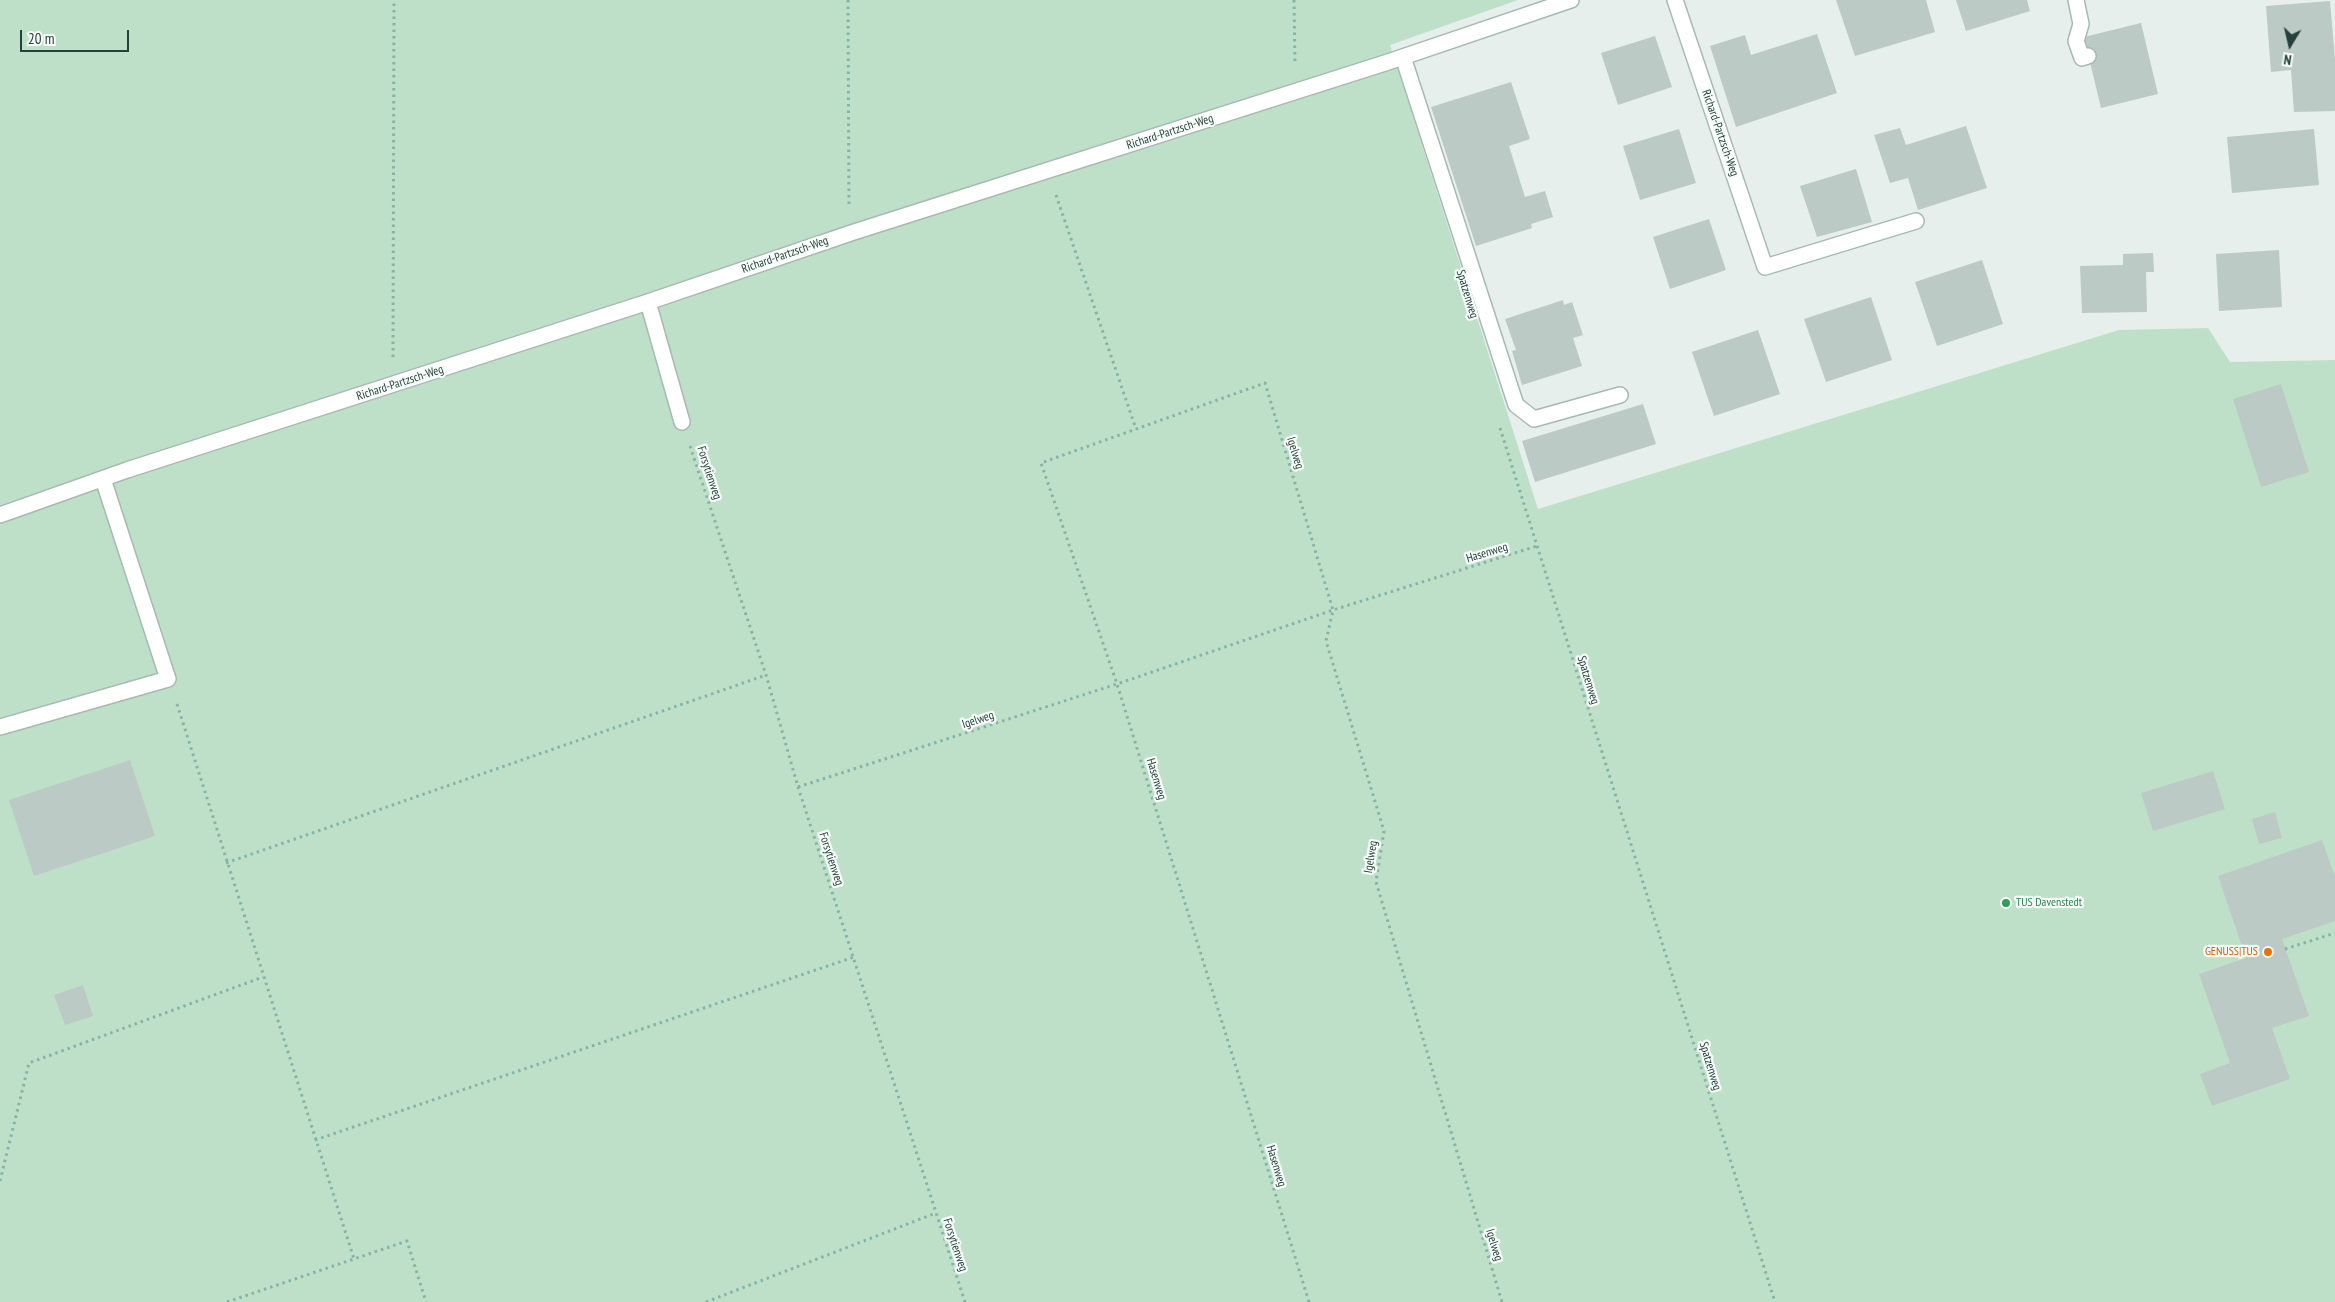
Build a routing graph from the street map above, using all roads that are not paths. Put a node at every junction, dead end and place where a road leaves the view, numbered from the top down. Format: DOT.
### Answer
graph roads {
  1 [pos="1571,0"];
  2 [pos="1675,0"];
  3 [pos="2076,0"];
  4 [pos="2088,56"];
  5 [pos="1403,57"];
  6 [pos="1916,221"];
  7 [pos="648,302"];
  8 [pos="1620,395"];
  9 [pos="682,422"];
  10 [pos="102,479"];
  11 [pos="0,515"];
  12 [pos="0,727"];
  1 -- 5 [label="street, Richard-Partzsch-Weg"];
  2 -- 6 [label="street, Richard-Partzsch-Weg"];
  3 -- 4 [label="street"];
  5 -- 7 [label="street, Richard-Partzsch-Weg"];
  5 -- 8 [label="street"];
  7 -- 9 [label="street"];
  7 -- 10 [label="street, Richard-Partzsch-Weg"];
  10 -- 11 [label="street, Richard-Partzsch-Weg"];
  10 -- 12 [label="street"];
}
